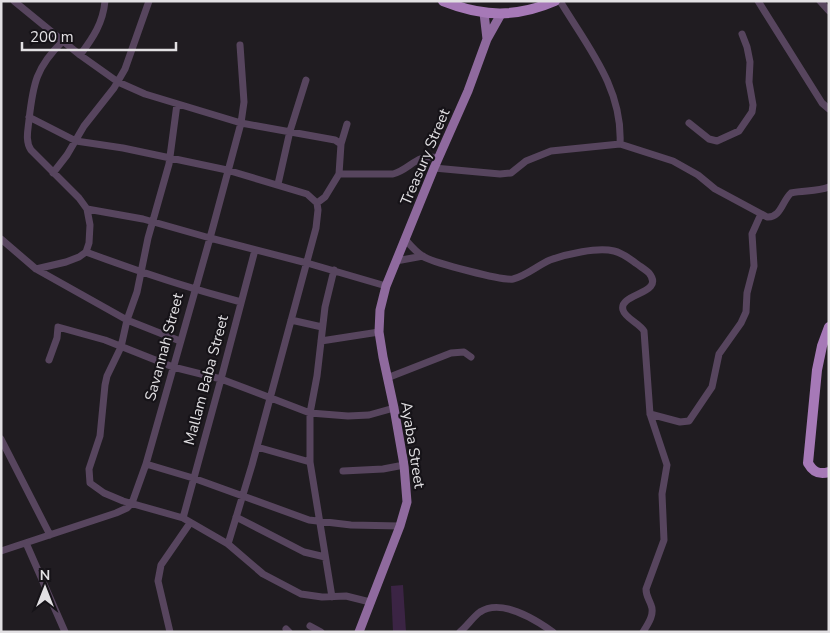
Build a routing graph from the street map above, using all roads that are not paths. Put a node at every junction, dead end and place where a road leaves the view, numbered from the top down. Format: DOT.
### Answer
graph roads {
  1 [pos="14,1"];
  2 [pos="105,1"];
  3 [pos="149,1"];
  4 [pos="443,1"];
  5 [pos="555,1"];
  6 [pos="560,1"];
  7 [pos="758,1"];
  8 [pos="820,1"];
  9 [pos="829,11"];
  10 [pos="484,13"];
  11 [pos="501,14"];
  12 [pos="742,34"];
  13 [pos="487,39"];
  14 [pos="63,41"];
  15 [pos="240,45"];
  16 [pos="80,56"];
  17 [pos="306,80"];
  18 [pos="118,82"];
  19 [pos="177,104"];
  20 [pos="829,109"];
  21 [pos="30,117"];
  22 [pos="241,123"];
  23 [pos="689,123"];
  24 [pos="347,124"];
  25 [pos="290,131"];
  26 [pos="76,142"];
  27 [pos="341,144"];
  28 [pos="620,144"];
  29 [pos="438,158"];
  30 [pos="171,159"];
  31 [pos="434,168"];
  32 [pos="227,170"];
  33 [pos="54,173"];
  34 [pos="339,174"];
  35 [pos="278,184"];
  36 [pos="829,187"];
  37 [pos="317,203"];
  38 [pos="87,209"];
  39 [pos="761,214"];
  40 [pos="154,221"];
  41 [pos="210,238"];
  42 [pos="1,239"];
  43 [pos="405,239"];
  44 [pos="255,250"];
  45 [pos="86,252"];
  46 [pos="422,256"];
  47 [pos="396,262"];
  48 [pos="307,263"];
  49 [pos="36,269"];
  50 [pos="334,270"];
  51 [pos="141,273"];
  52 [pos="386,286"];
  53 [pos="194,290"];
  54 [pos="241,302"];
  55 [pos="127,320"];
  56 [pos="291,320"];
  57 [pos="829,326"];
  58 [pos="322,327"];
  59 [pos="379,332"];
  60 [pos="180,341"];
  61 [pos="320,341"];
  62 [pos="121,347"];
  63 [pos="471,357"];
  64 [pos="49,360"];
  65 [pos="173,367"];
  66 [pos="387,378"];
  67 [pos="221,379"];
  68 [pos="270,398"];
  69 [pos="394,408"];
  70 [pos="310,413"];
  71 [pos="650,414"];
  72 [pos="2,439"];
  73 [pos="257,447"];
  74 [pos="310,462"];
  75 [pos="146,464"];
  76 [pos="404,465"];
  77 [pos="343,471"];
  78 [pos="829,472"];
  79 [pos="193,478"];
  80 [pos="242,496"];
  81 [pos="132,503"];
  82 [pos="236,517"];
  83 [pos="183,518"];
  84 [pos="190,523"];
  85 [pos="319,523"];
  86 [pos="400,526"];
  87 [pos="50,534"];
  88 [pos="26,543"];
  89 [pos="228,544"];
  90 [pos="1,551"];
  91 [pos="325,557"];
  92 [pos="332,597"];
  93 [pos="370,602"];
  94 [pos="310,626"];
  95 [pos="65,632"];
  96 [pos="170,632"];
  97 [pos="322,632"];
  98 [pos="359,632"];
  99 [pos="460,632"];
  100 [pos="553,632"];
  101 [pos="643,632"];
  1 -- 14 [label="street"];
  2 -- 16 [label="street"];
  3 -- 18 [label="street"];
  4 -- 10 [label="highway"];
  5 -- 11 [label="highway"];
  6 -- 28 [label="street"];
  7 -- 20 [label="street"];
  8 -- 9 [label="street"];
  10 -- 11 [label="highway"];
  10 -- 13 [label="main road, Treasury Street"];
  11 -- 13 [label="main road, Treasury Street"];
  12 -- 23 [label="street"];
  13 -- 29 [label="main road, Treasury Street"];
  14 -- 16 [label="street"];
  14 -- 21 [label="street"];
  15 -- 22 [label="street, Savannah Street"];
  16 -- 18 [label="street"];
  17 -- 25 [label="street"];
  18 -- 19 [label="street"];
  18 -- 26 [label="street"];
  19 -- 22 [label="street"];
  19 -- 30 [label="street"];
  21 -- 26 [label="street"];
  21 -- 33 [label="street"];
  22 -- 25 [label="street"];
  22 -- 32 [label="street, Savannah Street"];
  24 -- 27 [label="street"];
  25 -- 27 [label="street"];
  25 -- 35 [label="street"];
  26 -- 30 [label="street"];
  26 -- 33 [label="street"];
  27 -- 34 [label="street"];
  28 -- 31 [label="street"];
  28 -- 39 [label="street"];
  29 -- 31 [label="main road, Treasury Street"];
  29 -- 34 [label="street"];
  30 -- 32 [label="street"];
  30 -- 40 [label="street"];
  31 -- 43 [label="main road, Treasury Street"];
  32 -- 35 [label="street"];
  32 -- 41 [label="street, Savannah Street"];
  33 -- 38 [label="street"];
  34 -- 37 [label="street"];
  35 -- 37 [label="street"];
  36 -- 39 [label="street"];
  37 -- 48 [label="street"];
  38 -- 40 [label="street"];
  38 -- 45 [label="street"];
  39 -- 71 [label="street"];
  40 -- 41 [label="street"];
  40 -- 51 [label="street"];
  41 -- 44 [label="street"];
  41 -- 53 [label="street, Savannah Street"];
  42 -- 49 [label="street"];
  43 -- 46 [label="street"];
  43 -- 47 [label="main road, Treasury Street"];
  44 -- 48 [label="street"];
  44 -- 54 [label="street, Mallam Baba Street"];
  45 -- 49 [label="street"];
  45 -- 51 [label="street"];
  46 -- 47 [label="street"];
  46 -- 71 [label="street"];
  47 -- 52 [label="main road, Treasury Street"];
  48 -- 50 [label="street"];
  48 -- 56 [label="street"];
  49 -- 55 [label="street"];
  50 -- 52 [label="street"];
  50 -- 58 [label="street"];
  51 -- 53 [label="street"];
  51 -- 55 [label="street"];
  52 -- 59 [label="main road, Ayaba Street"];
  53 -- 54 [label="street"];
  53 -- 60 [label="street, Savannah Street"];
  54 -- 67 [label="street, Mallam Baba Street"];
  55 -- 60 [label="street"];
  55 -- 62 [label="street"];
  56 -- 58 [label="street"];
  56 -- 68 [label="street"];
  57 -- 78 [label="highway"];
  58 -- 61 [label="street"];
  59 -- 61 [label="street"];
  59 -- 66 [label="main road, Ayaba Street"];
  60 -- 65 [label="street, Savannah Street"];
  61 -- 70 [label="street"];
  62 -- 64 [label="street"];
  62 -- 65 [label="street"];
  62 -- 81 [label="street"];
  63 -- 66 [label="street"];
  65 -- 67 [label="street"];
  65 -- 75 [label="street, Savannah Street"];
  66 -- 69 [label="main road, Ayaba Street"];
  67 -- 68 [label="street"];
  67 -- 79 [label="street, Mallam Baba Street"];
  68 -- 70 [label="street"];
  68 -- 73 [label="street"];
  69 -- 70 [label="street"];
  69 -- 76 [label="main road, Ayaba Street"];
  70 -- 74 [label="street"];
  71 -- 101 [label="street"];
  72 -- 87 [label="street"];
  73 -- 74 [label="street"];
  73 -- 80 [label="street"];
  74 -- 85 [label="street"];
  75 -- 79 [label="street"];
  75 -- 81 [label="street, Savannah Street"];
  76 -- 77 [label="street"];
  76 -- 86 [label="main road, Ayaba Street"];
  79 -- 80 [label="street"];
  79 -- 83 [label="street, Mallam Baba Street"];
  80 -- 82 [label="street"];
  80 -- 85 [label="street"];
  81 -- 83 [label="street"];
  81 -- 87 [label="street"];
  82 -- 89 [label="street"];
  82 -- 91 [label="street"];
  83 -- 84 [label="street"];
  84 -- 89 [label="street"];
  84 -- 96 [label="street"];
  85 -- 86 [label="street"];
  85 -- 91 [label="street"];
  86 -- 93 [label="main road, Ayaba Street"];
  87 -- 88 [label="street"];
  88 -- 90 [label="street"];
  88 -- 95 [label="street"];
  89 -- 92 [label="street"];
  91 -- 92 [label="street"];
  92 -- 93 [label="street"];
  93 -- 98 [label="main road, Ayaba Street"];
  94 -- 97 [label="street"];
  99 -- 100 [label="street"];
}
